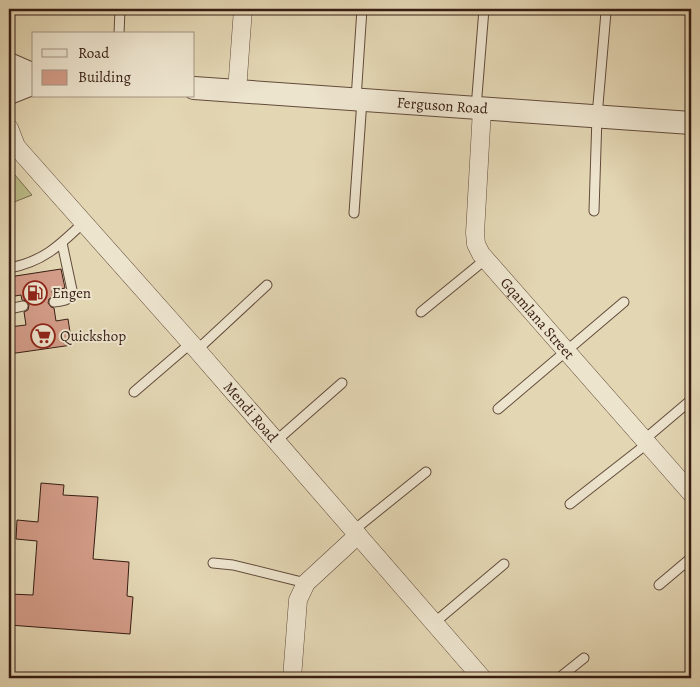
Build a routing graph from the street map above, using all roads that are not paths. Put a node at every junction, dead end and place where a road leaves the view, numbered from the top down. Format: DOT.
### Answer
graph roads {
  1 [pos="120,9"];
  2 [pos="242,9"];
  3 [pos="362,9"];
  4 [pos="484,9"];
  5 [pos="606,12"];
  6 [pos="119,32"];
  7 [pos="9,64"];
  8 [pos="32,74"];
  9 [pos="32,84"];
  10 [pos="195,88"];
  11 [pos="237,91"];
  12 [pos="9,93"];
  13 [pos="359,100"];
  14 [pos="479,108"];
  15 [pos="597,116"];
  16 [pos="691,123"];
  17 [pos="9,128"];
  18 [pos="13,144"];
  19 [pos="594,211"];
  20 [pos="354,213"];
  21 [pos="84,222"];
  22 [pos="62,243"];
  23 [pos="486,259"];
  24 [pos="9,268"];
  25 [pos="267,284"];
  26 [pos="54,302"];
  27 [pos="624,302"];
  28 [pos="23,306"];
  29 [pos="9,308"];
  30 [pos="422,312"];
  31 [pos="194,347"];
  32 [pos="567,351"];
  33 [pos="342,383"];
  34 [pos="134,392"];
  35 [pos="691,400"];
  36 [pos="498,409"];
  37 [pos="276,441"];
  38 [pos="646,441"];
  39 [pos="426,472"];
  40 [pos="691,493"];
  41 [pos="570,504"];
  42 [pos="356,533"];
  43 [pos="691,558"];
  44 [pos="213,563"];
  45 [pos="504,564"];
  46 [pos="306,583"];
  47 [pos="659,585"];
  48 [pos="434,623"];
  49 [pos="584,658"];
  50 [pos="292,678"];
  51 [pos="482,678"];
  52 [pos="559,678"];
  1 -- 6 [label="lane"];
  2 -- 11 [label="street"];
  3 -- 13 [label="lane"];
  4 -- 14 [label="lane"];
  5 -- 15 [label="lane"];
  7 -- 8 [label="street"];
  9 -- 12 [label="street"];
  10 -- 11 [label="street, Ferguson Road"];
  11 -- 13 [label="street, Ferguson Road"];
  13 -- 14 [label="street, Ferguson Road"];
  13 -- 20 [label="lane"];
  14 -- 15 [label="street, Ferguson Road"];
  14 -- 23 [label="street, Gqamlana Street"];
  15 -- 16 [label="street, Ferguson Road"];
  15 -- 19 [label="lane"];
  17 -- 18 [label="street, Mendi Road"];
  18 -- 21 [label="street, Mendi Road"];
  21 -- 22 [label="lane"];
  21 -- 31 [label="street, Mendi Road"];
  22 -- 24 [label="lane"];
  22 -- 26 [label="lane"];
  23 -- 30 [label="lane"];
  23 -- 32 [label="street, Gqamlana Street"];
  25 -- 31 [label="lane"];
  27 -- 32 [label="lane"];
  28 -- 29 [label="lane"];
  31 -- 34 [label="lane"];
  31 -- 37 [label="street, Mendi Road"];
  32 -- 36 [label="lane"];
  32 -- 38 [label="street, Gqamlana Street"];
  33 -- 37 [label="lane"];
  35 -- 38 [label="lane"];
  37 -- 42 [label="street, Mendi Road"];
  38 -- 40 [label="street, Gqamlana Street"];
  38 -- 41 [label="lane"];
  39 -- 42 [label="lane"];
  42 -- 46 [label="street"];
  42 -- 48 [label="street, Mendi Road"];
  43 -- 47 [label="lane"];
  44 -- 46 [label="lane"];
  45 -- 48 [label="lane"];
  46 -- 50 [label="street"];
  48 -- 51 [label="street, Mendi Road"];
  49 -- 52 [label="lane"];
}
